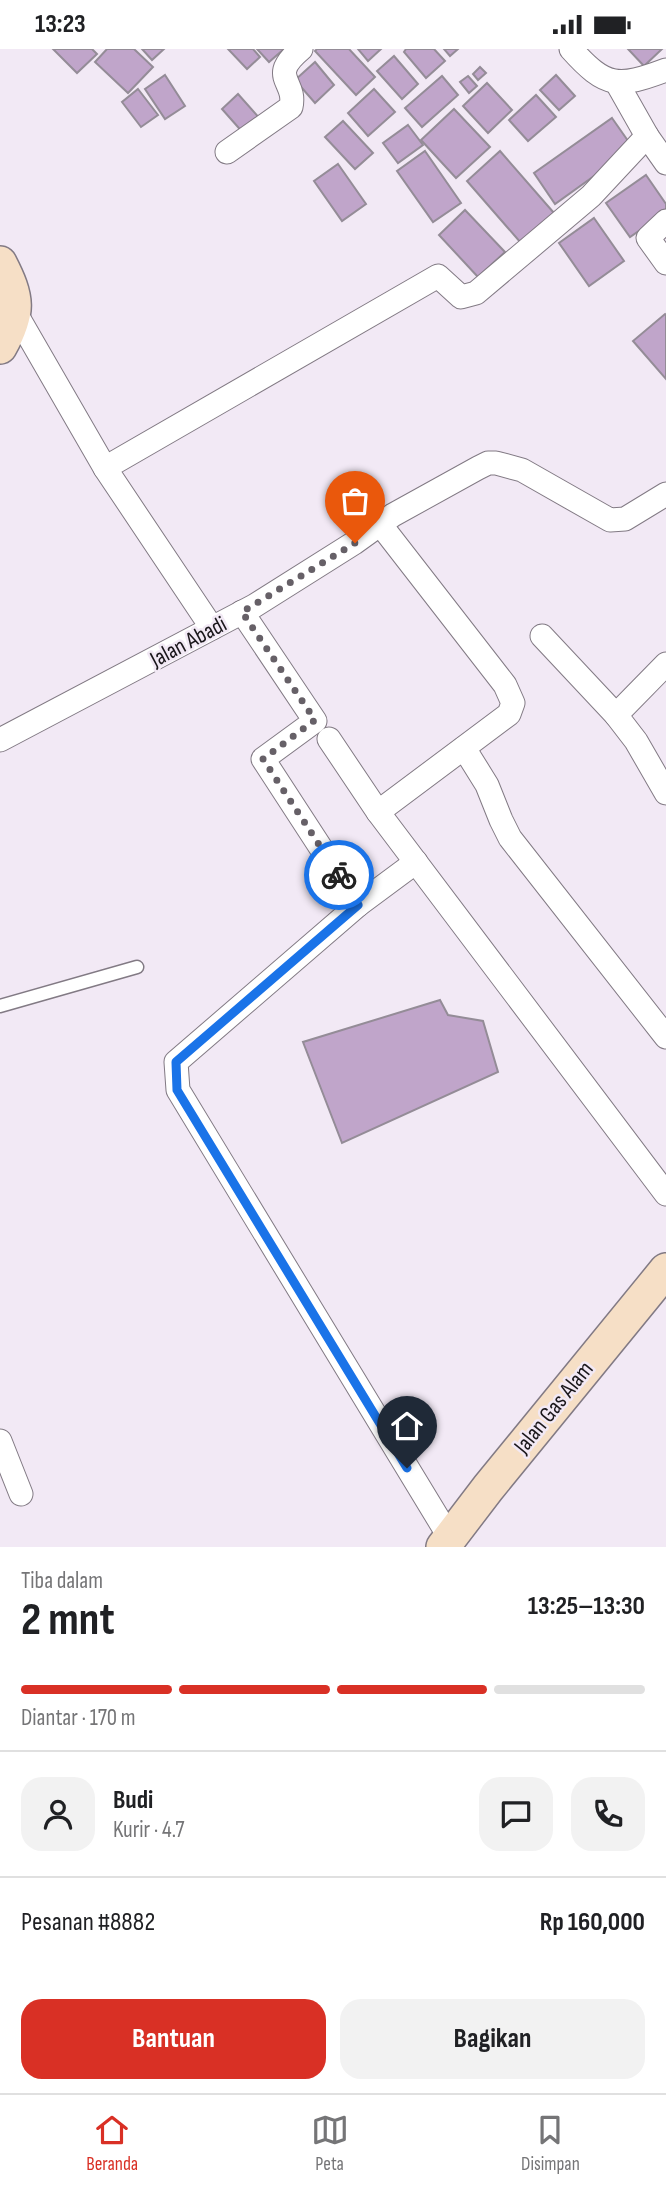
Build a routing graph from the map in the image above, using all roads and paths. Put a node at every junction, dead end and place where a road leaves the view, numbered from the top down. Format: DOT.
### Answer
graph roads {
  1 [pos="301,49"];
  2 [pos="570,49"];
  3 [pos="666,70"];
  4 [pos="618,83"];
  5 [pos="648,137"];
  6 [pos="227,152"];
  7 [pos="666,163"];
  8 [pos="666,221"];
  9 [pos="0,263"];
  10 [pos="666,263"];
  11 [pos="15,312"];
  12 [pos="0,347"];
  13 [pos="105,468"];
  14 [pos="666,494"];
  15 [pos="380,524"];
  16 [pos="242,612"];
  17 [pos="212,628"];
  18 [pos="542,636"];
  19 [pos="666,664"];
  20 [pos="616,715"];
  21 [pos="329,739"];
  22 [pos="0,740"];
  23 [pos="464,748"];
  24 [pos="666,793"];
  25 [pos="378,812"];
  26 [pos="416,862"];
  27 [pos="358,905"];
  28 [pos="136,967"];
  29 [pos="0,1006"];
  30 [pos="666,1037"];
  31 [pos="666,1193"];
  32 [pos="666,1270"];
  33 [pos="0,1441"];
  34 [pos="21,1494"];
  35 [pos="447,1543"];
  1 -- 6 [label="street"];
  2 -- 4 [label="street"];
  3 -- 4 [label="street"];
  4 -- 5 [label="street"];
  5 -- 7 [label="street"];
  5 -- 13 [label="street"];
  8 -- 10 [label="street"];
  9 -- 11 [label="main road"];
  11 -- 12 [label="main road"];
  11 -- 13 [label="street"];
  13 -- 17 [label="street"];
  14 -- 15 [label="street, Jalan Abadi"];
  15 -- 16 [label="street, Jalan Abadi"];
  15 -- 23 [label="street"];
  16 -- 17 [label="street, Jalan Abadi"];
  16 -- 27 [label="street"];
  17 -- 22 [label="street, Jalan Abadi"];
  18 -- 20 [label="street"];
  19 -- 20 [label="street"];
  20 -- 24 [label="street"];
  21 -- 25 [label="street"];
  23 -- 25 [label="street"];
  23 -- 30 [label="street"];
  25 -- 26 [label="street"];
  26 -- 27 [label="street"];
  26 -- 31 [label="street"];
  27 -- 35 [label="street"];
  28 -- 29 [label="lane"];
  32 -- 35 [label="main road, Jalan Gas Alam"];
  33 -- 34 [label="street"];
}
